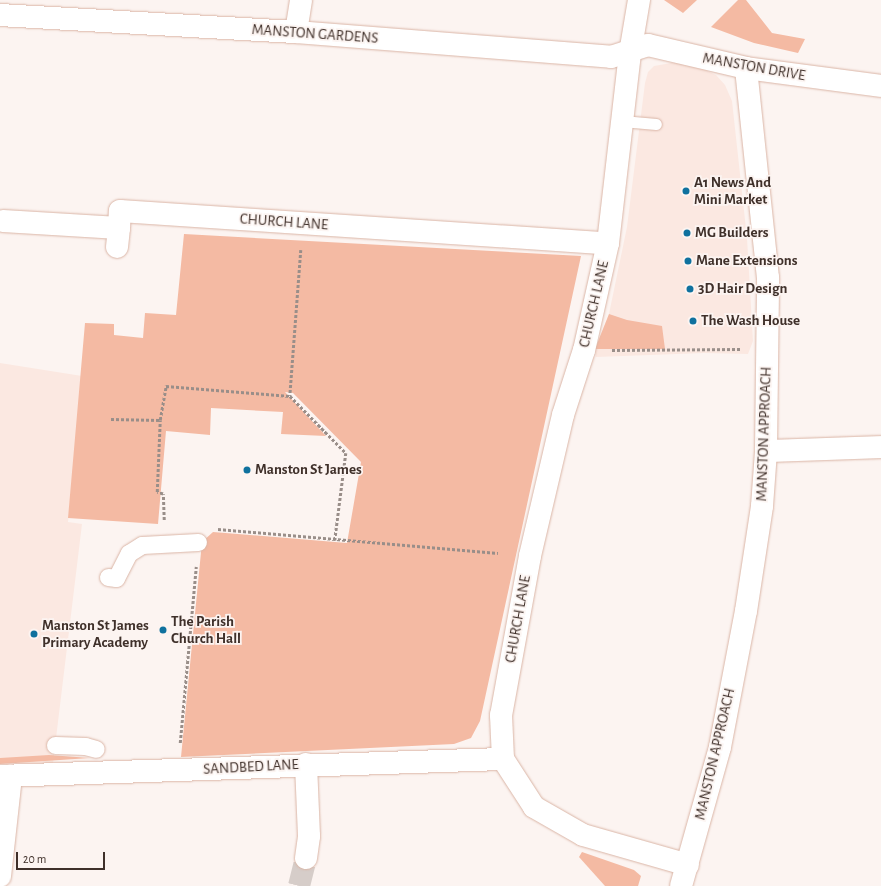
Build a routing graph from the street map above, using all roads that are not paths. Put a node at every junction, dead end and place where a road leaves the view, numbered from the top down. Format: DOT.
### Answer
graph roads {
  1 [pos="301,0"];
  2 [pos="639,0"];
  3 [pos="0,15"];
  4 [pos="296,32"];
  5 [pos="630,53"];
  6 [pos="746,68"];
  7 [pos="881,86"];
  8 [pos="622,121"];
  9 [pos="656,124"];
  10 [pos="3,221"];
  11 [pos="608,243"];
  12 [pos="881,447"];
  13 [pos="766,451"];
  14 [pos="198,542"];
  15 [pos="108,577"];
  16 [pos="56,745"];
  17 [pos="96,749"];
  18 [pos="503,759"];
  19 [pos="306,764"];
  20 [pos="6,776"];
  21 [pos="306,858"];
  22 [pos="688,866"];
  23 [pos="0,876"];
  24 [pos="681,886"];
  1 -- 4 [label="street"];
  2 -- 5 [label="street, CHURCH LANE"];
  3 -- 4 [label="street, MANSTON GARDENS"];
  4 -- 5 [label="street, MANSTON GARDENS"];
  5 -- 6 [label="street, MANSTON DRIVE"];
  5 -- 8 [label="street, CHURCH LANE"];
  6 -- 7 [label="street, MANSTON DRIVE"];
  6 -- 13 [label="street, MANSTON APPROACH"];
  8 -- 9 [label="lane"];
  8 -- 11 [label="street, CHURCH LANE"];
  10 -- 11 [label="street, CHURCH LANE"];
  11 -- 18 [label="street, CHURCH LANE"];
  12 -- 13 [label="street"];
  13 -- 22 [label="street, MANSTON APPROACH"];
  14 -- 15 [label="street"];
  16 -- 17 [label="street"];
  18 -- 19 [label="street, SANDBED LANE"];
  18 -- 22 [label="street"];
  19 -- 20 [label="street, SANDBED LANE"];
  19 -- 21 [label="street"];
  20 -- 23 [label="street"];
  22 -- 24 [label="street"];
}
